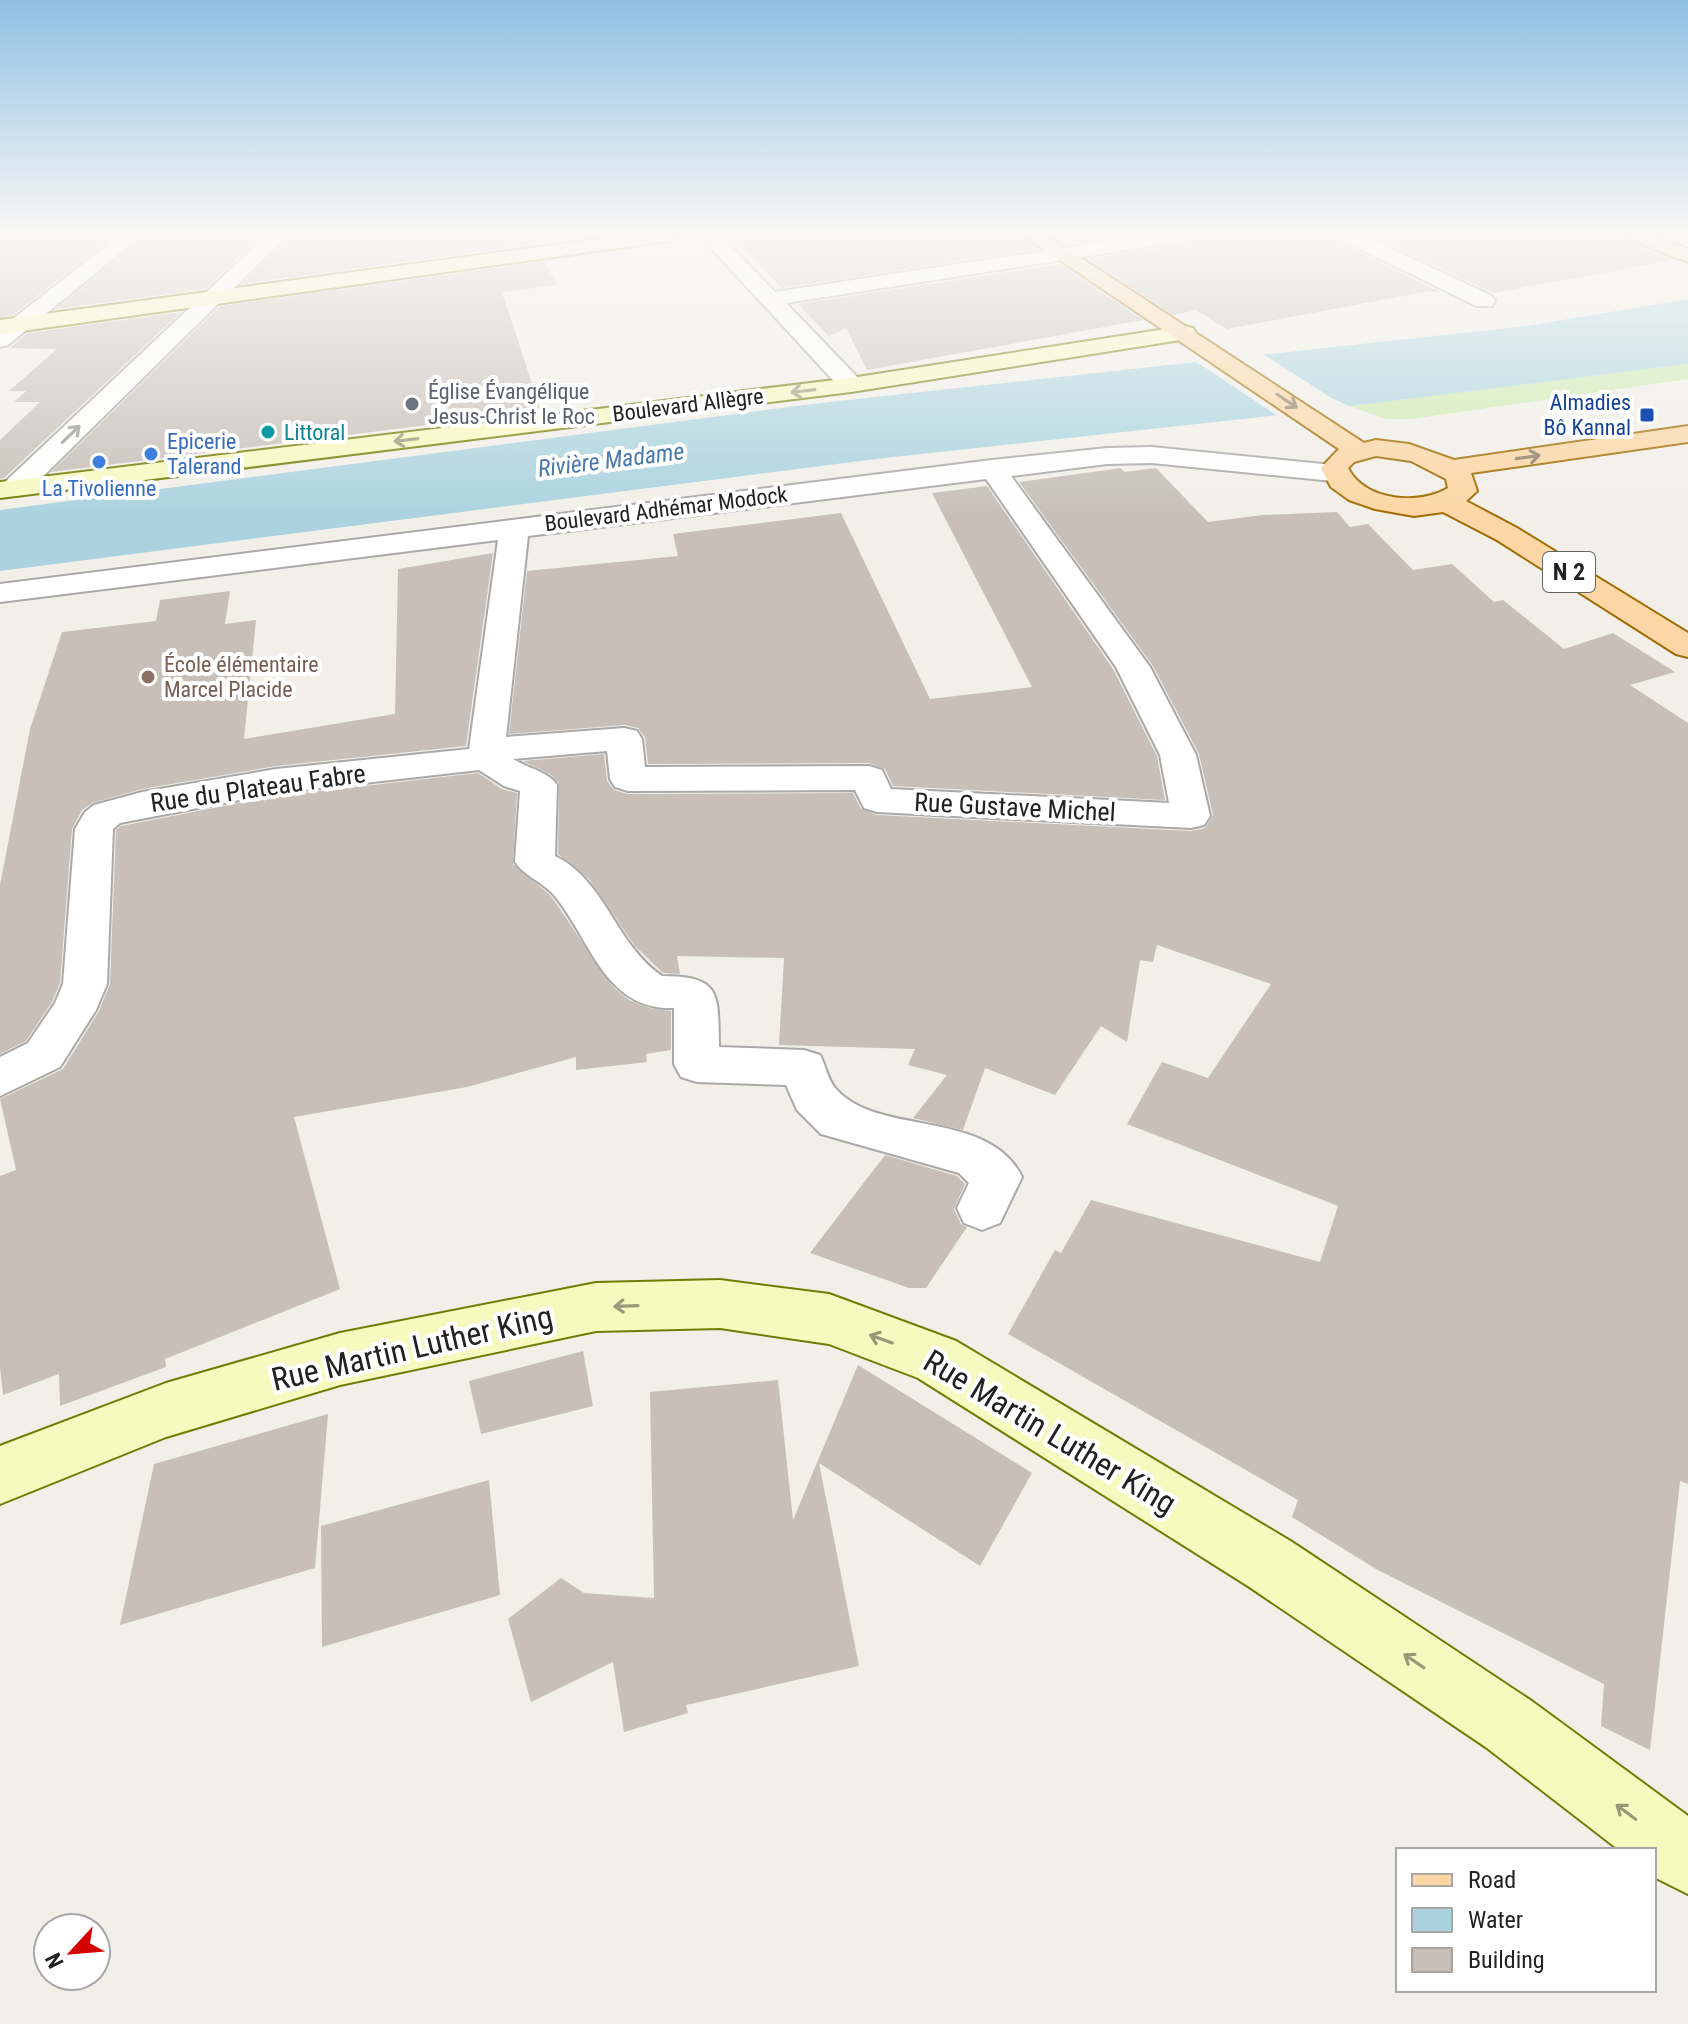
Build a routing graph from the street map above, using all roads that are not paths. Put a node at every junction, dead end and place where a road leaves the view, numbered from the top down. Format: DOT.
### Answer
graph roads {
  1 [pos="178,329"];
  2 [pos="799,329"];
  3 [pos="1180,329"];
  4 [pos="1185,333"];
  5 [pos="851,385"];
  6 [pos="1688,434"];
  7 [pos="1357,450"];
  8 [pos="992,468"];
  9 [pos="1451,468"];
  10 [pos="1333,473"];
  11 [pos="8,489"];
  12 [pos="1447,503"];
  13 [pos="514,529"];
  14 [pos="0,593"];
  15 [pos="1688,647"];
  16 [pos="486,754"];
  17 [pos="0,1078"];
  18 [pos="982,1208"];
  19 [pos="0,1475"];
  20 [pos="1688,1859"];
  11 -- 1 [label="street, one-way"];
  2 -- 5 [label="street"];
  3 -- 4 [label="main road"];
  4 -- 5 [label="main road, Boulevard Allègre"];
  4 -- 7 [label="main road, one-way"];
  5 -- 11 [label="main road, Boulevard Allègre, one-way"];
  9 -- 6 [label="main road, one-way"];
  7 -- 9 [label="main road"];
  7 -- 10 [label="main road"];
  8 -- 10 [label="street, Boulevard Adhémar Modock"];
  8 -- 13 [label="street, Boulevard Adhémar Modock"];
  8 -- 16 [label="street, Rue Gustave Michel"];
  9 -- 12 [label="main road"];
  10 -- 12 [label="main road"];
  12 -- 15 [label="main road, N 2"];
  13 -- 14 [label="street, Boulevard Adhémar Modock"];
  13 -- 16 [label="street"];
  16 -- 17 [label="street, Rue du Plateau Fabre"];
  16 -- 18 [label="street"];
  20 -- 19 [label="main road, Rue Martin Luther King, one-way"];
}
